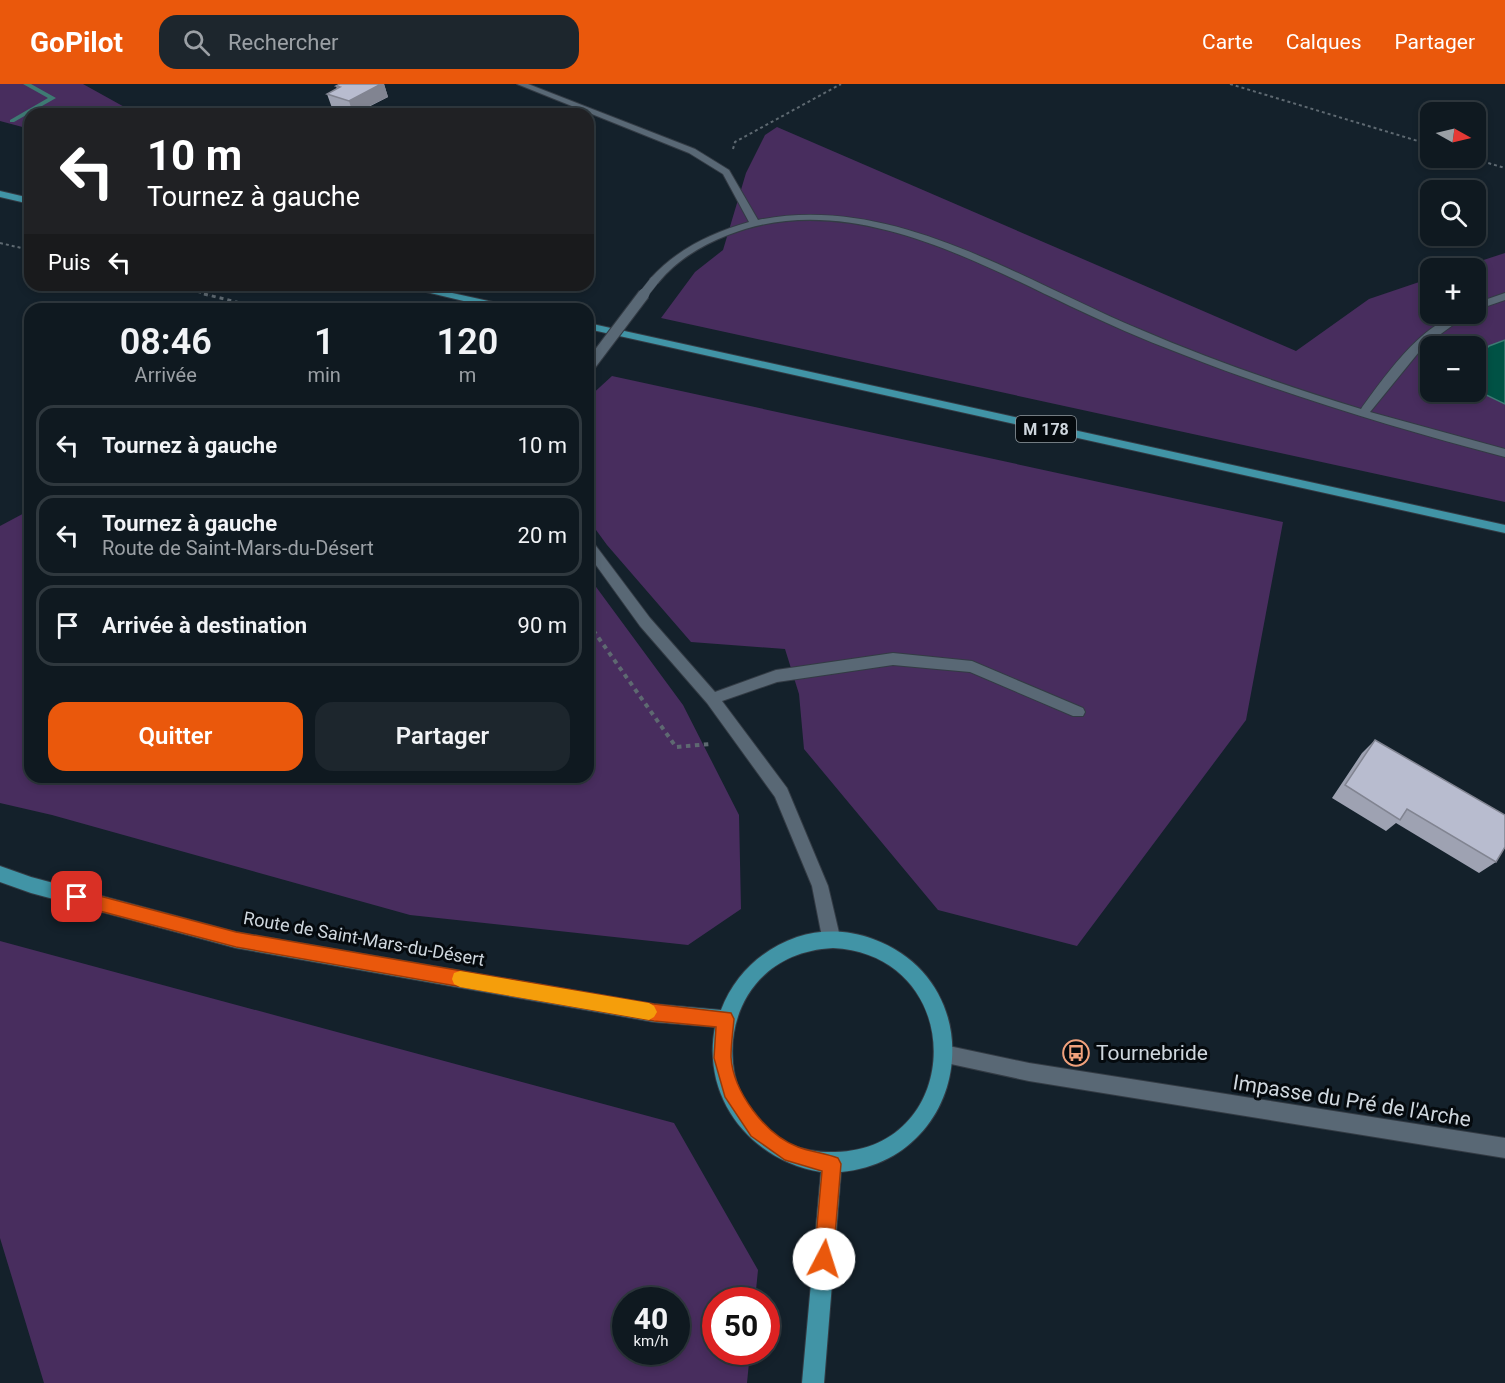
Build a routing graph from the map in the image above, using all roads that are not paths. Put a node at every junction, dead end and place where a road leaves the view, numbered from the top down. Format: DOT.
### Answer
graph roads {
  1 [pos="521,84"];
  2 [pos="582,108"];
  3 [pos="594,113"];
  4 [pos="0,194"];
  5 [pos="24,200"];
  6 [pos="754,222"];
  7 [pos="429,291"];
  8 [pos="1505,296"];
  9 [pos="484,303"];
  10 [pos="1486,303"];
  11 [pos="1446,324"];
  12 [pos="594,327"];
  13 [pos="594,360"];
  14 [pos="1363,414"];
  15 [pos="1505,453"];
  16 [pos="1505,529"];
  17 [pos="594,553"];
  18 [pos="712,699"];
  19 [pos="1078,712"];
  20 [pos="0,874"];
  21 [pos="831,937"];
  22 [pos="725,1019"];
  23 [pos="944,1054"];
  24 [pos="1505,1148"];
  25 [pos="832,1164"];
  26 [pos="813,1383"];
  1 -- 2 [label="street"];
  3 -- 6 [label="street"];
  4 -- 5 [label="main road"];
  6 -- 13 [label="street, bridge"];
  6 -- 14 [label="street"];
  7 -- 9 [label="main road"];
  8 -- 10 [label="street"];
  11 -- 14 [label="street"];
  12 -- 16 [label="main road, M 178"];
  14 -- 15 [label="street"];
  17 -- 18 [label="street"];
  18 -- 19 [label="street"];
  18 -- 21 [label="street"];
  20 -- 22 [label="main road, Route de Saint-Mars-du-Désert"];
  21 -- 22 [label="main road"];
  21 -- 23 [label="main road"];
  22 -- 25 [label="main road"];
  23 -- 24 [label="street, Impasse du Pré de l'Arche"];
  23 -- 25 [label="main road"];
  25 -- 26 [label="main road"];
}
